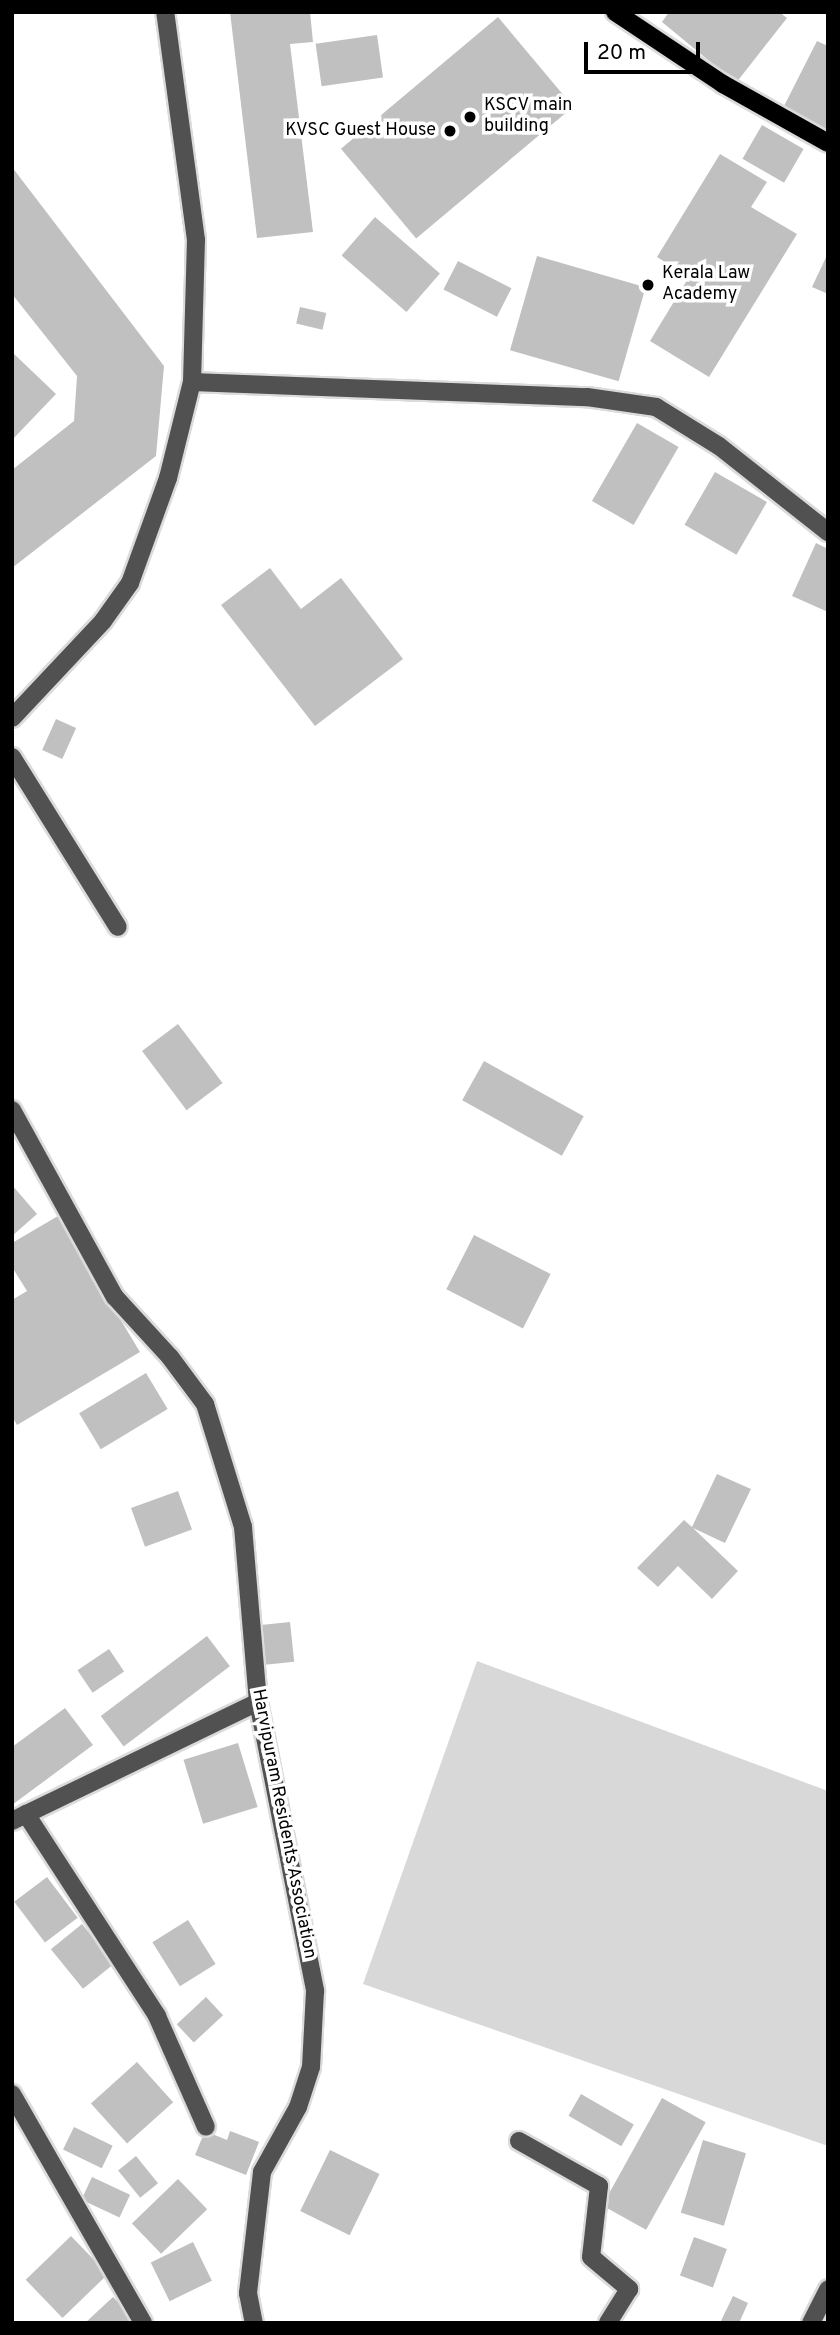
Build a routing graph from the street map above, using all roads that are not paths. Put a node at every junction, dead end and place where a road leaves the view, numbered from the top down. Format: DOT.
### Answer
graph roads {
  1 [pos="164,12"];
  2 [pos="615,12"];
  3 [pos="828,143"];
  4 [pos="192,382"];
  5 [pos="828,532"];
  6 [pos="12,718"];
  7 [pos="12,757"];
  8 [pos="118,927"];
  9 [pos="12,1110"];
  10 [pos="258,1702"];
  11 [pos="19,1817"];
  12 [pos="12,2094"];
  13 [pos="206,2127"];
  14 [pos="519,2141"];
  15 [pos="828,2288"];
  16 [pos="143,2323"];
  17 [pos="254,2323"];
  18 [pos="608,2323"];
  19 [pos="811,2323"];
  1 -- 4 [label="street"];
  2 -- 3 [label="main road"];
  4 -- 5 [label="street"];
  4 -- 6 [label="street"];
  7 -- 8 [label="street"];
  9 -- 10 [label="street, Harvipuram Residents Association"];
  10 -- 11 [label="street"];
  10 -- 17 [label="street, Harvipuram Residents Association"];
  11 -- 13 [label="street"];
  12 -- 16 [label="street"];
  14 -- 18 [label="street"];
  15 -- 19 [label="street"];
}
